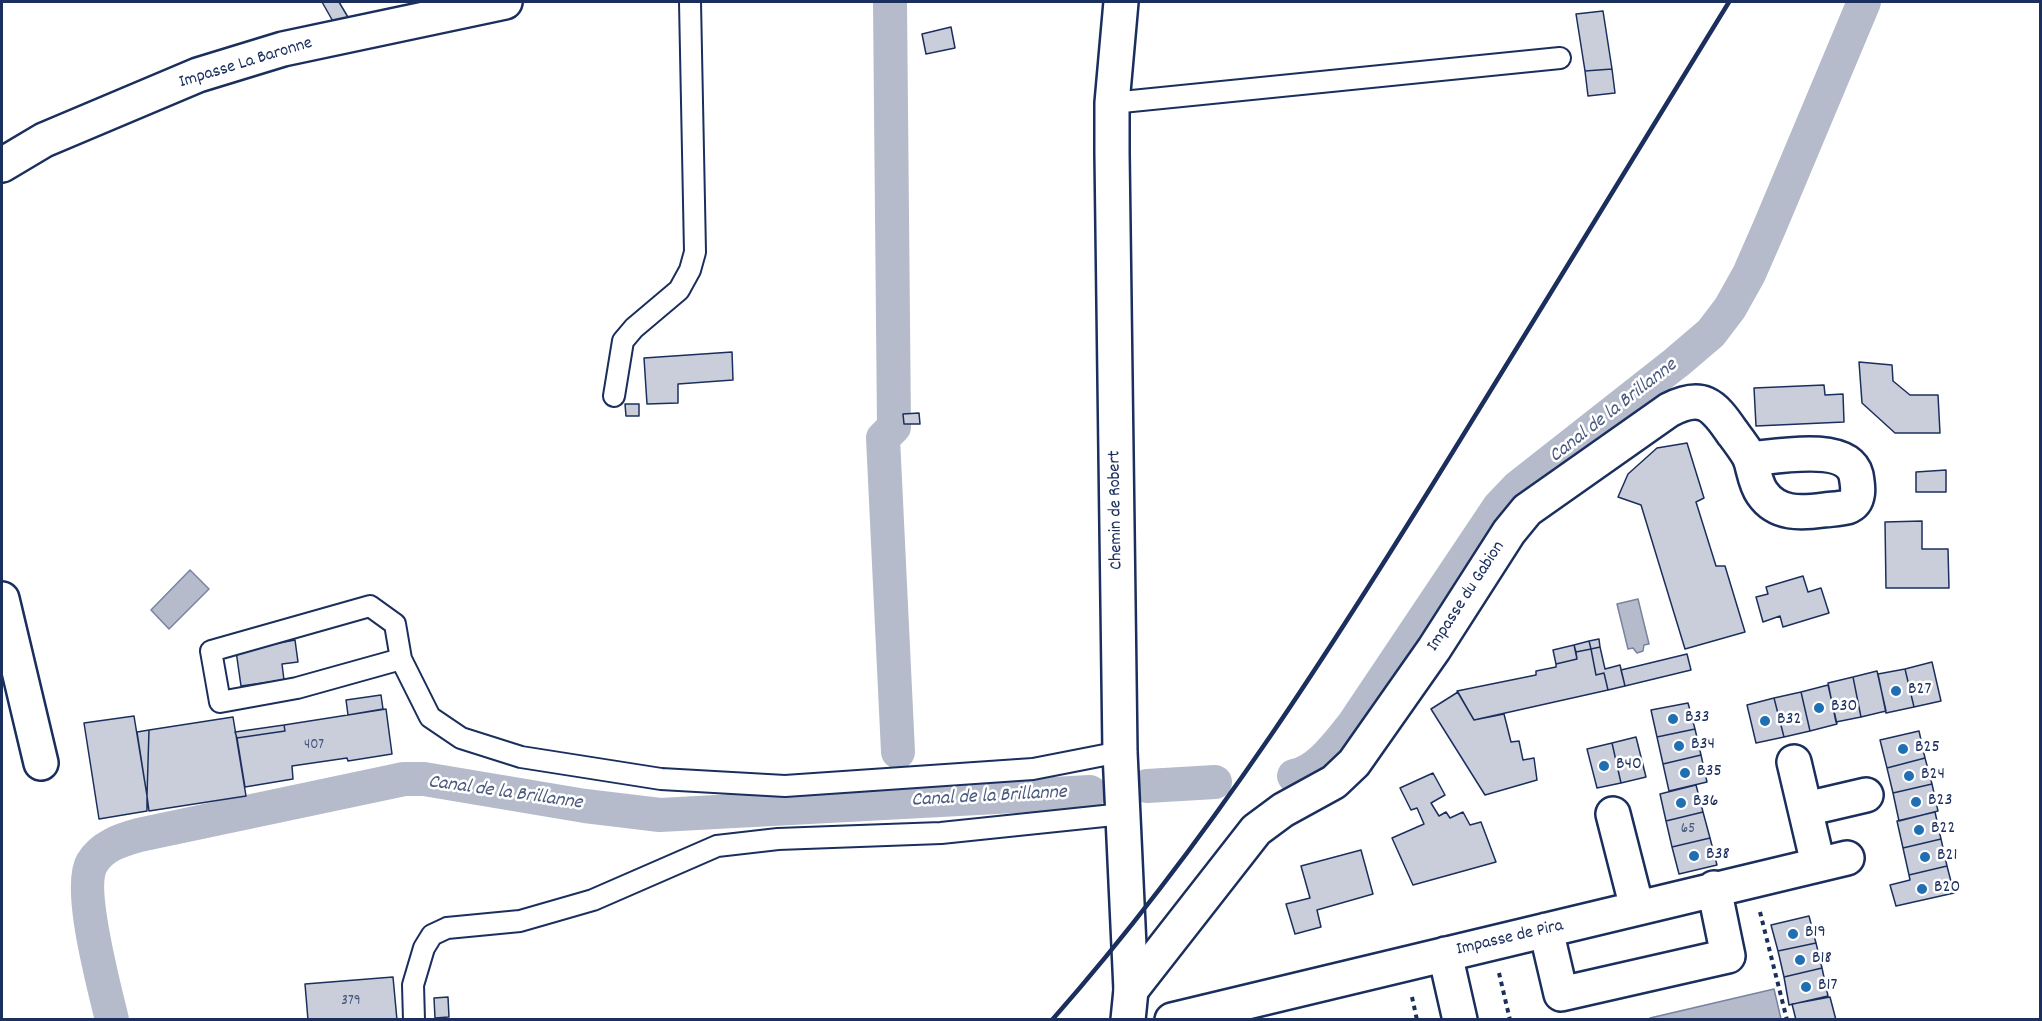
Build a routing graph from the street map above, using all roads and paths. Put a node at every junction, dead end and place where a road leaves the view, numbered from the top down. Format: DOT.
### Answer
graph roads {
  1 [pos="505,2"];
  2 [pos="690,2"];
  3 [pos="1121,2"];
  4 [pos="1560,58"];
  5 [pos="1112,103"];
  6 [pos="2,165"];
  7 [pos="614,396"];
  8 [pos="1750,459"];
  9 [pos="2,599"];
  10 [pos="401,659"];
  11 [pos="1120,752"];
  12 [pos="1794,762"];
  13 [pos="41,763"];
  14 [pos="1866,795"];
  15 [pos="1806,809"];
  16 [pos="1123,814"];
  17 [pos="1613,814"];
  18 [pos="1752,879"];
  19 [pos="1714,888"];
  20 [pos="1637,908"];
  21 [pos="1546,930"];
  22 [pos="1492,943"];
  23 [pos="1444,954"];
  24 [pos="1129,1005"];
  25 [pos="1274,1008"];
  26 [pos="414,1020"];
  27 [pos="1173,1020"];
  28 [pos="1460,1020"];
  29 [pos="1510,1020"];
  30 [pos="1787,1020"];
  1 -- 6 [label="street, Impasse La Baronne"];
  2 -- 7 [label="lane"];
  3 -- 5 [label="street, Chemin de Robert"];
  4 -- 5 [label="lane"];
  5 -- 11 [label="street, Chemin de Robert"];
  8 -- 8 [label="street, Impasse du Gabion"];
  8 -- 24 [label="street, Impasse du Gabion"];
  9 -- 13 [label="street"];
  10 -- 10 [label="lane"];
  10 -- 11 [label="lane"];
  11 -- 16 [label="street, Chemin de Robert"];
  12 -- 15 [label="street"];
  14 -- 15 [label="street"];
  15 -- 18 [label="street, Impasse de Pira"];
  16 -- 24 [label="street, Chemin de Robert"];
  16 -- 26 [label="lane"];
  17 -- 20 [label="street"];
  18 -- 19 [label="street, Impasse de Pira"];
  18 -- 30 [label="path"];
  19 -- 20 [label="street, Impasse de Pira"];
  19 -- 21 [label="street"];
  20 -- 21 [label="street, Impasse de Pira"];
  21 -- 22 [label="street, Impasse de Pira"];
  22 -- 23 [label="street, Impasse de Pira"];
  22 -- 29 [label="path"];
  23 -- 25 [label="street, Impasse de Pira"];
  23 -- 28 [label="street"];
  25 -- 27 [label="street, Impasse de Pira"];
}
